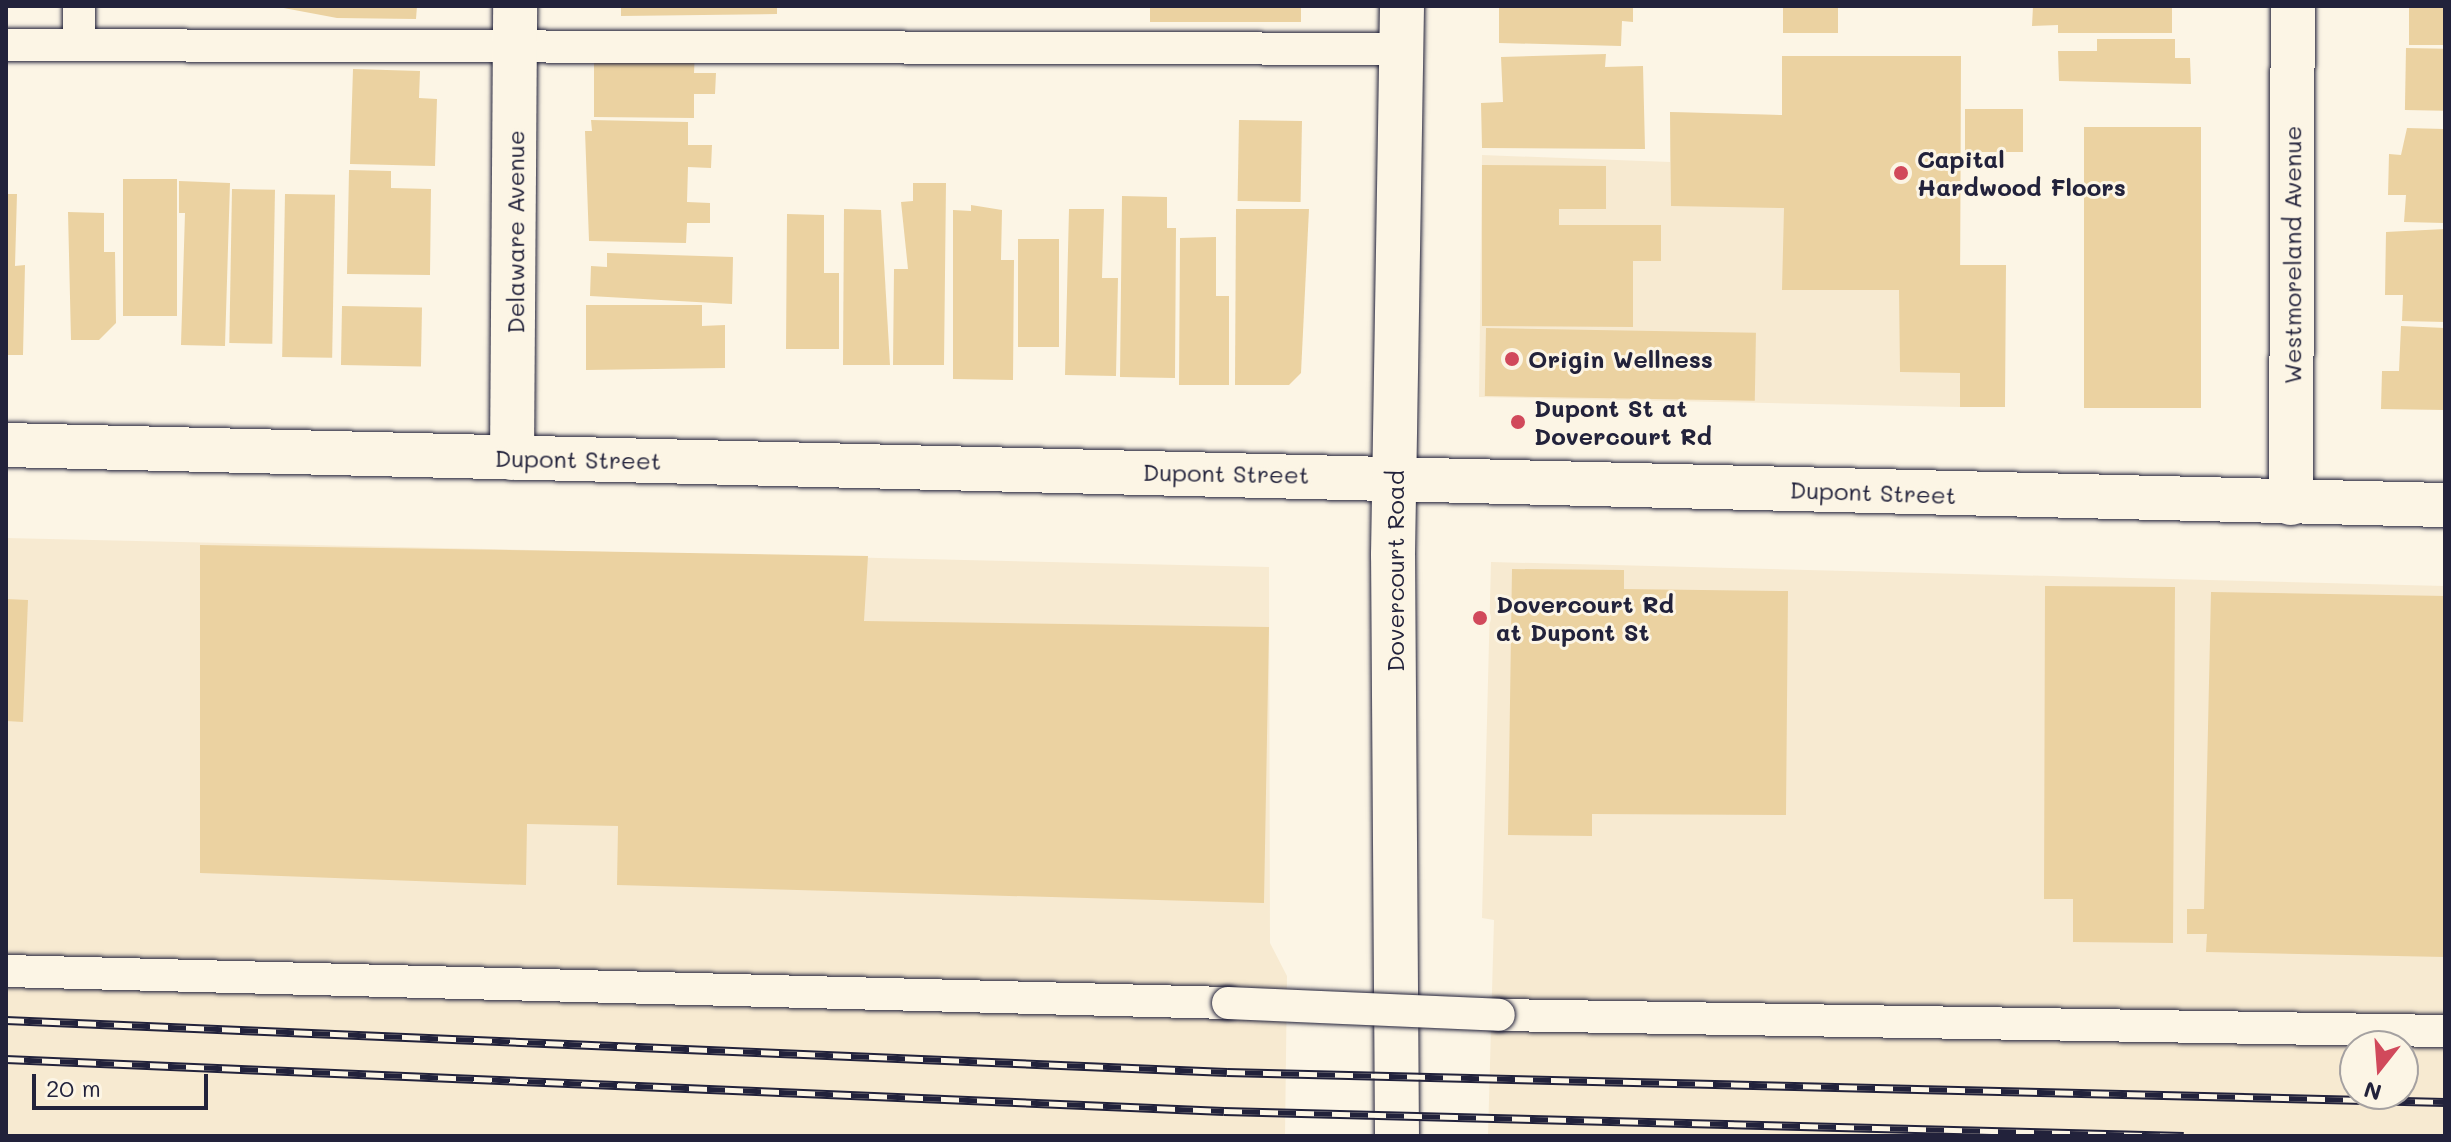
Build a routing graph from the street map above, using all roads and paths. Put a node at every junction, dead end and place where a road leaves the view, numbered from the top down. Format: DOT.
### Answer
graph roads {
  1 [pos="79,6"];
  2 [pos="2293,6"];
  3 [pos="514,26"];
  4 [pos="1402,27"];
  5 [pos="79,44"];
  6 [pos="6,45"];
  7 [pos="6,445"];
  8 [pos="512,458"];
  9 [pos="1395,476"];
  10 [pos="2291,503"];
  11 [pos="2445,505"];
  12 [pos="6,971"];
  13 [pos="2445,1031"];
  14 [pos="1397,1136"];
  1 -- 5 [label="lane"];
  2 -- 10 [label="main road, Westmoreland Avenue"];
  3 -- 4 [label="lane"];
  3 -- 5 [label="lane"];
  3 -- 8 [label="main road, Delaware Avenue"];
  4 -- 9 [label="main road, Dovercourt Road"];
  5 -- 6 [label="lane"];
  7 -- 8 [label="main road, Dupont Street"];
  8 -- 9 [label="main road, Dupont Street"];
  9 -- 10 [label="main road, Dupont Street"];
  9 -- 14 [label="main road, Dovercourt Road"];
  10 -- 11 [label="main road, Dupont Street"];
  12 -- 13 [label="lane, bridge"];
}
